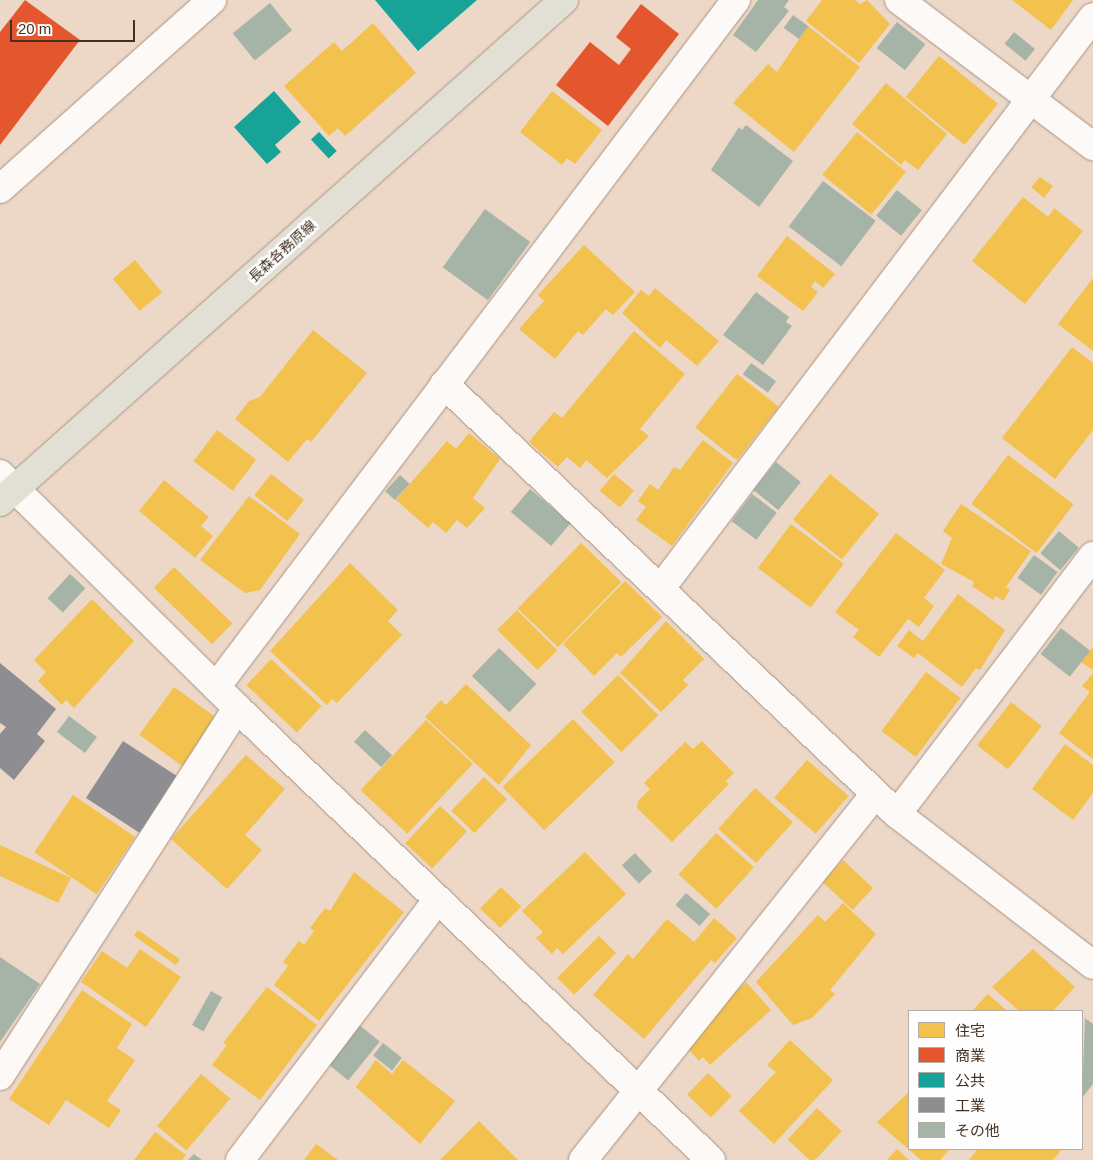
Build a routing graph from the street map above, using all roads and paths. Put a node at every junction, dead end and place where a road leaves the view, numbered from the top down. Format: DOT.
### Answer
graph roads {
  1 [pos="212,0"];
  2 [pos="564,0"];
  3 [pos="736,0"];
  4 [pos="900,0"];
  5 [pos="1093,17"];
  6 [pos="1031,99"];
  7 [pos="1093,146"];
  8 [pos="0,189"];
  9 [pos="444,384"];
  10 [pos="5,488"];
  11 [pos="1093,556"];
  12 [pos="661,588"];
  13 [pos="216,687"];
  14 [pos="237,708"];
  15 [pos="875,794"];
  16 [pos="897,814"];
  17 [pos="437,900"];
  18 [pos="1093,965"];
  19 [pos="0,1076"];
  20 [pos="636,1091"];
  21 [pos="240,1160"];
  22 [pos="583,1160"];
  23 [pos="711,1160"];
  1 -- 8 [label="street"];
  2 -- 10 [label="main road, 長森各務原線"];
  3 -- 9 [label="street"];
  4 -- 6 [label="street"];
  5 -- 6 [label="street"];
  6 -- 7 [label="street"];
  6 -- 12 [label="street"];
  9 -- 12 [label="street"];
  9 -- 13 [label="street"];
  10 -- 13 [label="street"];
  11 -- 16 [label="street"];
  12 -- 15 [label="street"];
  13 -- 14 [label="street"];
  14 -- 17 [label="street"];
  14 -- 19 [label="street"];
  15 -- 16 [label="street"];
  15 -- 20 [label="street"];
  16 -- 18 [label="street"];
  17 -- 20 [label="street"];
  17 -- 21 [label="street"];
  20 -- 22 [label="street"];
  20 -- 23 [label="street"];
}
